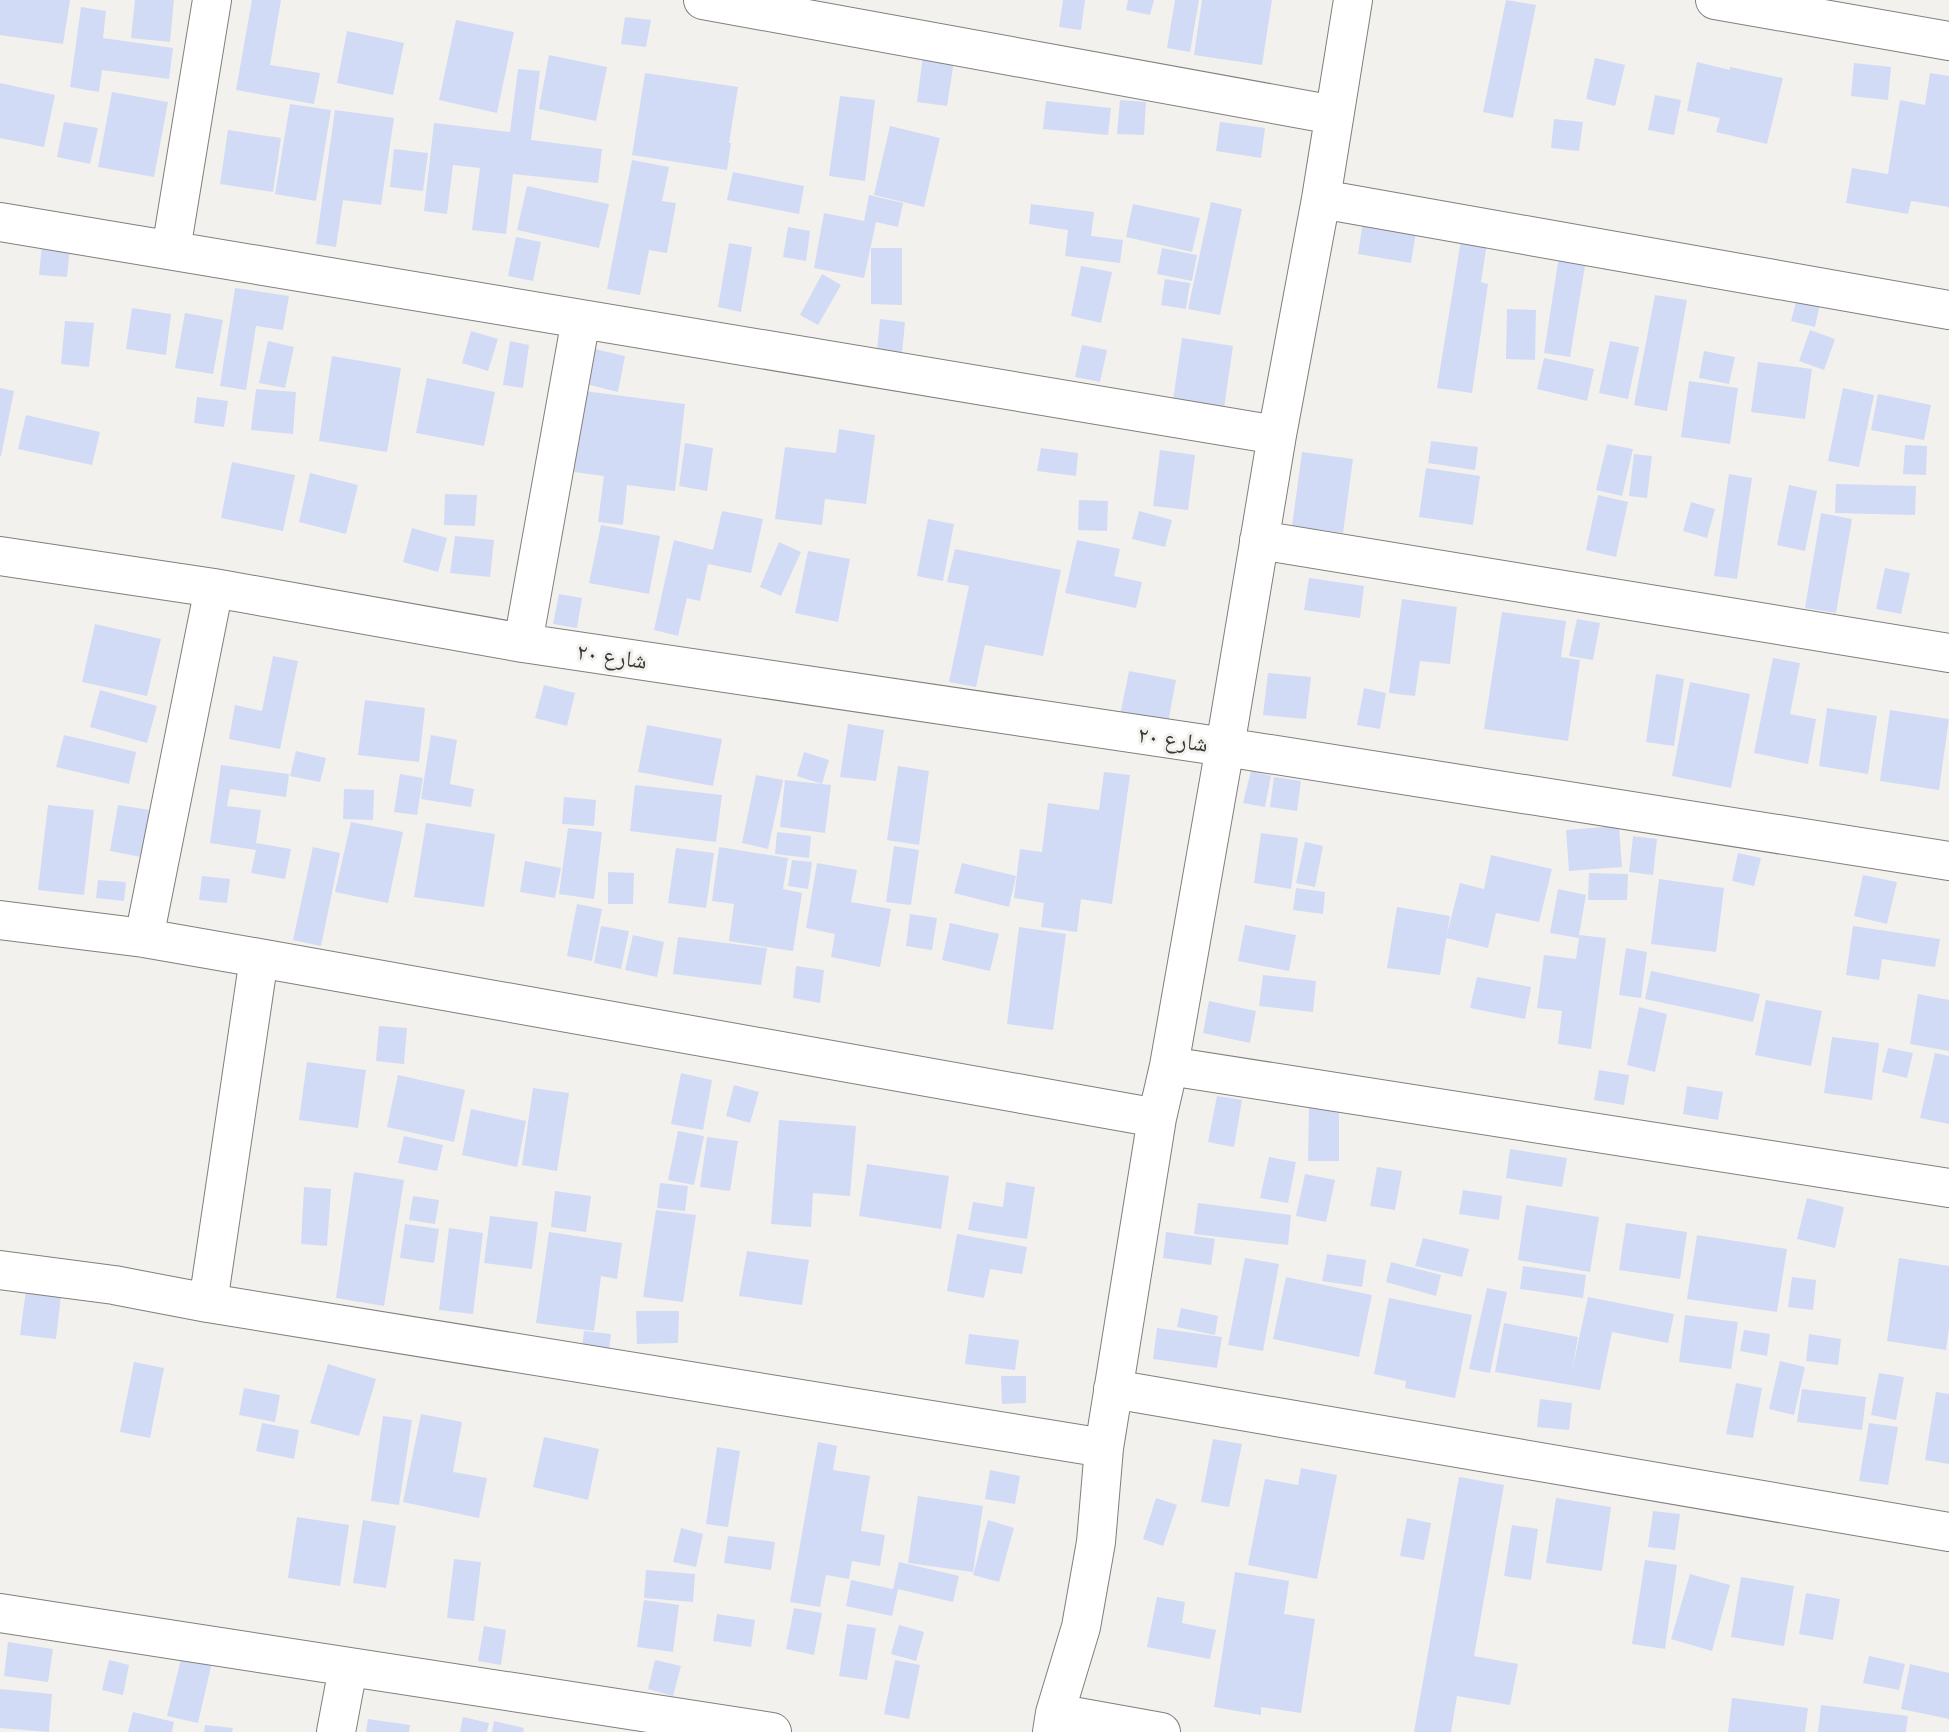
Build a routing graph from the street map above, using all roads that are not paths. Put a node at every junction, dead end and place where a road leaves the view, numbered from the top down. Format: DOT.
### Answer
graph roads {
  1 [pos="212,0"];
  2 [pos="703,0"];
  3 [pos="1353,0"];
  4 [pos="1716,0"];
  5 [pos="1949,41"];
  6 [pos="1334,115"];
  7 [pos="1321,199"];
  8 [pos="0,222"];
  9 [pos="171,250"];
  10 [pos="1949,310"];
  11 [pos="581,319"];
  12 [pos="1277,435"];
  13 [pos="1259,540"];
  14 [pos="0,556"];
  15 [pos="215,588"];
  16 [pos="523,643"];
  17 [pos="1949,653"];
  18 [pos="1225,747"];
  19 [pos="1949,861"];
  20 [pos="0,920"];
  21 [pos="144,938"];
  22 [pos="259,958"];
  23 [pos="1169,1066"];
  24 [pos="1157,1118"];
  25 [pos="1949,1188"];
  26 [pos="0,1270"];
  27 [pos="208,1303"];
  28 [pos="1113,1389"];
  29 [pos="1104,1448"];
  30 [pos="1949,1532"];
  31 [pos="0,1613"];
  32 [pos="348,1668"];
  33 [pos="1054,1722"];
  34 [pos="336,1732"];
  35 [pos="772,1732"];
  36 [pos="1161,1732"];
  1 -- 9 [label="street"];
  2 -- 6 [label="street"];
  3 -- 6 [label="street"];
  4 -- 5 [label="street"];
  6 -- 7 [label="street"];
  7 -- 10 [label="street"];
  7 -- 12 [label="street"];
  8 -- 9 [label="street"];
  9 -- 11 [label="street"];
  11 -- 12 [label="street"];
  11 -- 16 [label="street"];
  12 -- 13 [label="street"];
  13 -- 17 [label="street"];
  13 -- 18 [label="street"];
  14 -- 15 [label="street, شارع ٢٠"];
  15 -- 16 [label="street, شارع ٢٠"];
  15 -- 21 [label="street"];
  16 -- 18 [label="street, شارع ٢٠"];
  18 -- 19 [label="street, شارع ٢٠"];
  18 -- 23 [label="street"];
  20 -- 21 [label="street"];
  21 -- 22 [label="street"];
  22 -- 24 [label="street"];
  22 -- 27 [label="street"];
  23 -- 24 [label="street"];
  23 -- 25 [label="street"];
  24 -- 28 [label="street"];
  26 -- 27 [label="street"];
  27 -- 29 [label="street"];
  28 -- 29 [label="street"];
  28 -- 30 [label="street"];
  29 -- 33 [label="street"];
  31 -- 32 [label="street"];
  32 -- 34 [label="street"];
  32 -- 35 [label="street"];
  33 -- 36 [label="street"];
}
